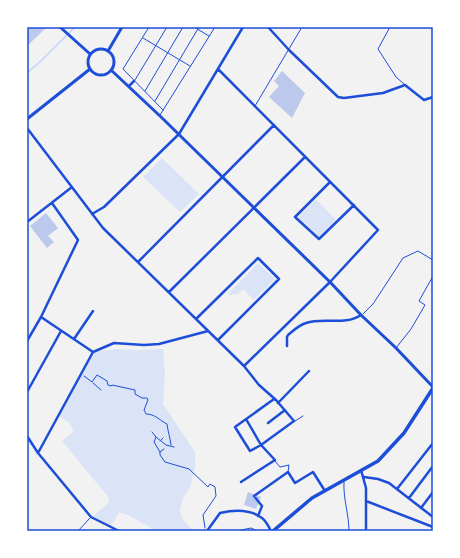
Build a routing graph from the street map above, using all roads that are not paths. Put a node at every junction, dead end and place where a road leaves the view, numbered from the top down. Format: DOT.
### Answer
graph roads {
  1 [pos="60,27"];
  2 [pos="122,27"];
  3 [pos="149,27"];
  4 [pos="168,27"];
  5 [pos="182,27"];
  6 [pos="194,27"];
  7 [pos="215,27"];
  8 [pos="243,27"];
  9 [pos="268,27"];
  10 [pos="302,27"];
  11 [pos="390,27"];
  12 [pos="198,28"];
  13 [pos="209,36"];
  14 [pos="142,38"];
  15 [pos="156,46"];
  16 [pos="289,50"];
  17 [pos="108,51"];
  18 [pos="167,53"];
  19 [pos="90,54"];
  20 [pos="179,60"];
  21 [pos="190,66"];
  22 [pos="90,69"];
  23 [pos="218,69"];
  24 [pos="111,70"];
  25 [pos="134,80"];
  26 [pos="405,85"];
  27 [pos="129,86"];
  28 [pos="145,91"];
  29 [pos="433,97"];
  30 [pos="154,101"];
  31 [pos="255,106"];
  32 [pos="163,110"];
  33 [pos="160,116"];
  34 [pos="27,119"];
  35 [pos="274,125"];
  36 [pos="27,128"];
  37 [pos="179,134"];
  38 [pos="305,157"];
  39 [pos="222,176"];
  40 [pos="330,182"];
  41 [pos="72,187"];
  42 [pos="52,203"];
  43 [pos="354,205"];
  44 [pos="254,208"];
  45 [pos="92,214"];
  46 [pos="27,222"];
  47 [pos="433,260"];
  48 [pos="138,262"];
  49 [pos="433,276"];
  50 [pos="330,282"];
  51 [pos="169,292"];
  52 [pos="94,311"];
  53 [pos="361,315"];
  54 [pos="41,317"];
  55 [pos="196,319"];
  56 [pos="61,331"];
  57 [pos="208,331"];
  58 [pos="74,339"];
  59 [pos="218,340"];
  60 [pos="27,341"];
  61 [pos="288,346"];
  62 [pos="396,348"];
  63 [pos="93,352"];
  64 [pos="244,366"];
  65 [pos="308,371"];
  66 [pos="433,388"];
  67 [pos="27,392"];
  68 [pos="274,398"];
  69 [pos="278,403"];
  70 [pos="285,410"];
  71 [pos="303,416"];
  72 [pos="246,419"];
  73 [pos="294,421"];
  74 [pos="268,423"];
  75 [pos="27,436"];
  76 [pos="433,443"];
  77 [pos="261,445"];
  78 [pos="38,453"];
  79 [pos="275,460"];
  80 [pos="433,466"];
  81 [pos="361,470"];
  82 [pos="288,472"];
  83 [pos="364,477"];
  84 [pos="344,480"];
  85 [pos="241,482"];
  86 [pos="397,489"];
  87 [pos="324,491"];
  88 [pos="433,492"];
  89 [pos="409,498"];
  90 [pos="366,501"];
  91 [pos="421,508"];
  92 [pos="258,516"];
  93 [pos="91,517"];
  94 [pos="433,517"];
  95 [pos="433,527"];
  96 [pos="241,530"];
  97 [pos="78,531"];
  98 [pos="119,531"];
  99 [pos="206,531"];
  100 [pos="258,531"];
  101 [pos="272,531"];
  102 [pos="349,531"];
  103 [pos="366,531"];
  1 -- 19 [label="street"];
  2 -- 17 [label="street"];
  3 -- 14 [label="lane"];
  4 -- 15 [label="lane"];
  5 -- 18 [label="lane"];
  6 -- 12 [label="lane"];
  7 -- 13 [label="lane"];
  8 -- 23 [label="street"];
  9 -- 16 [label="street"];
  10 -- 16 [label="lane"];
  11 -- 26 [label="lane"];
  12 -- 13 [label="lane"];
  12 -- 20 [label="lane"];
  13 -- 21 [label="lane"];
  14 -- 15 [label="lane"];
  14 -- 25 [label="lane"];
  15 -- 18 [label="lane"];
  15 -- 25 [label="lane"];
  16 -- 26 [label="street"];
  16 -- 31 [label="lane"];
  17 -- 19 [label="street"];
  17 -- 24 [label="street"];
  18 -- 20 [label="lane"];
  18 -- 28 [label="lane"];
  19 -- 22 [label="street"];
  20 -- 21 [label="lane"];
  20 -- 30 [label="lane"];
  21 -- 32 [label="lane"];
  22 -- 24 [label="street"];
  22 -- 34 [label="street"];
  23 -- 31 [label="street"];
  23 -- 37 [label="street"];
  24 -- 27 [label="street"];
  25 -- 27 [label="street"];
  25 -- 28 [label="lane"];
  26 -- 29 [label="street"];
  27 -- 33 [label="street"];
  28 -- 30 [label="lane"];
  30 -- 32 [label="lane"];
  31 -- 35 [label="street"];
  32 -- 33 [label="lane"];
  33 -- 37 [label="street"];
  35 -- 38 [label="street"];
  35 -- 39 [label="street"];
  36 -- 41 [label="street"];
  37 -- 39 [label="street"];
  37 -- 45 [label="street"];
  38 -- 40 [label="street"];
  38 -- 44 [label="street"];
  39 -- 44 [label="street"];
  39 -- 48 [label="street"];
  40 -- 43 [label="street"];
  40 -- 43 [label="street"];
  41 -- 42 [label="street"];
  41 -- 45 [label="street"];
  42 -- 46 [label="street"];
  42 -- 54 [label="street"];
  43 -- 50 [label="street"];
  44 -- 50 [label="street"];
  44 -- 51 [label="street"];
  45 -- 48 [label="street"];
  47 -- 53 [label="lane"];
  48 -- 51 [label="street"];
  49 -- 62 [label="lane"];
  50 -- 53 [label="street"];
  50 -- 64 [label="street"];
  51 -- 55 [label="street"];
  52 -- 58 [label="street"];
  53 -- 61 [label="street"];
  53 -- 62 [label="street"];
  54 -- 56 [label="street"];
  54 -- 60 [label="street"];
  55 -- 57 [label="street"];
  55 -- 59 [label="street"];
  56 -- 58 [label="street"];
  56 -- 67 [label="street"];
  57 -- 59 [label="street"];
  57 -- 63 [label="street"];
  58 -- 63 [label="street"];
  59 -- 64 [label="street"];
  62 -- 66 [label="street"];
  63 -- 78 [label="street"];
  64 -- 68 [label="street"];
  65 -- 69 [label="street"];
  66 -- 81 [label="main road"];
  68 -- 69 [label="street"];
  68 -- 72 [label="street"];
  69 -- 70 [label="street"];
  70 -- 73 [label="street"];
  70 -- 74 [label="street"];
  71 -- 73 [label="lane"];
  72 -- 77 [label="street"];
  72 -- 77 [label="street"];
  73 -- 77 [label="street"];
  75 -- 78 [label="street"];
  76 -- 86 [label="street"];
  77 -- 79 [label="street"];
  78 -- 93 [label="street"];
  79 -- 82 [label="lane"];
  79 -- 85 [label="street"];
  80 -- 89 [label="street"];
  81 -- 83 [label="street"];
  81 -- 84 [label="main road"];
  82 -- 87 [label="street"];
  82 -- 92 [label="street"];
  83 -- 86 [label="street"];
  83 -- 90 [label="street"];
  84 -- 87 [label="main road"];
  84 -- 102 [label="lane"];
  86 -- 89 [label="street"];
  87 -- 101 [label="main road"];
  88 -- 91 [label="street"];
  89 -- 91 [label="street"];
  90 -- 95 [label="street"];
  90 -- 103 [label="street"];
  91 -- 94 [label="street"];
  92 -- 99 [label="street"];
  92 -- 101 [label="street"];
  93 -- 97 [label="lane"];
  93 -- 98 [label="street"];
  96 -- 100 [label="lane"];
}
